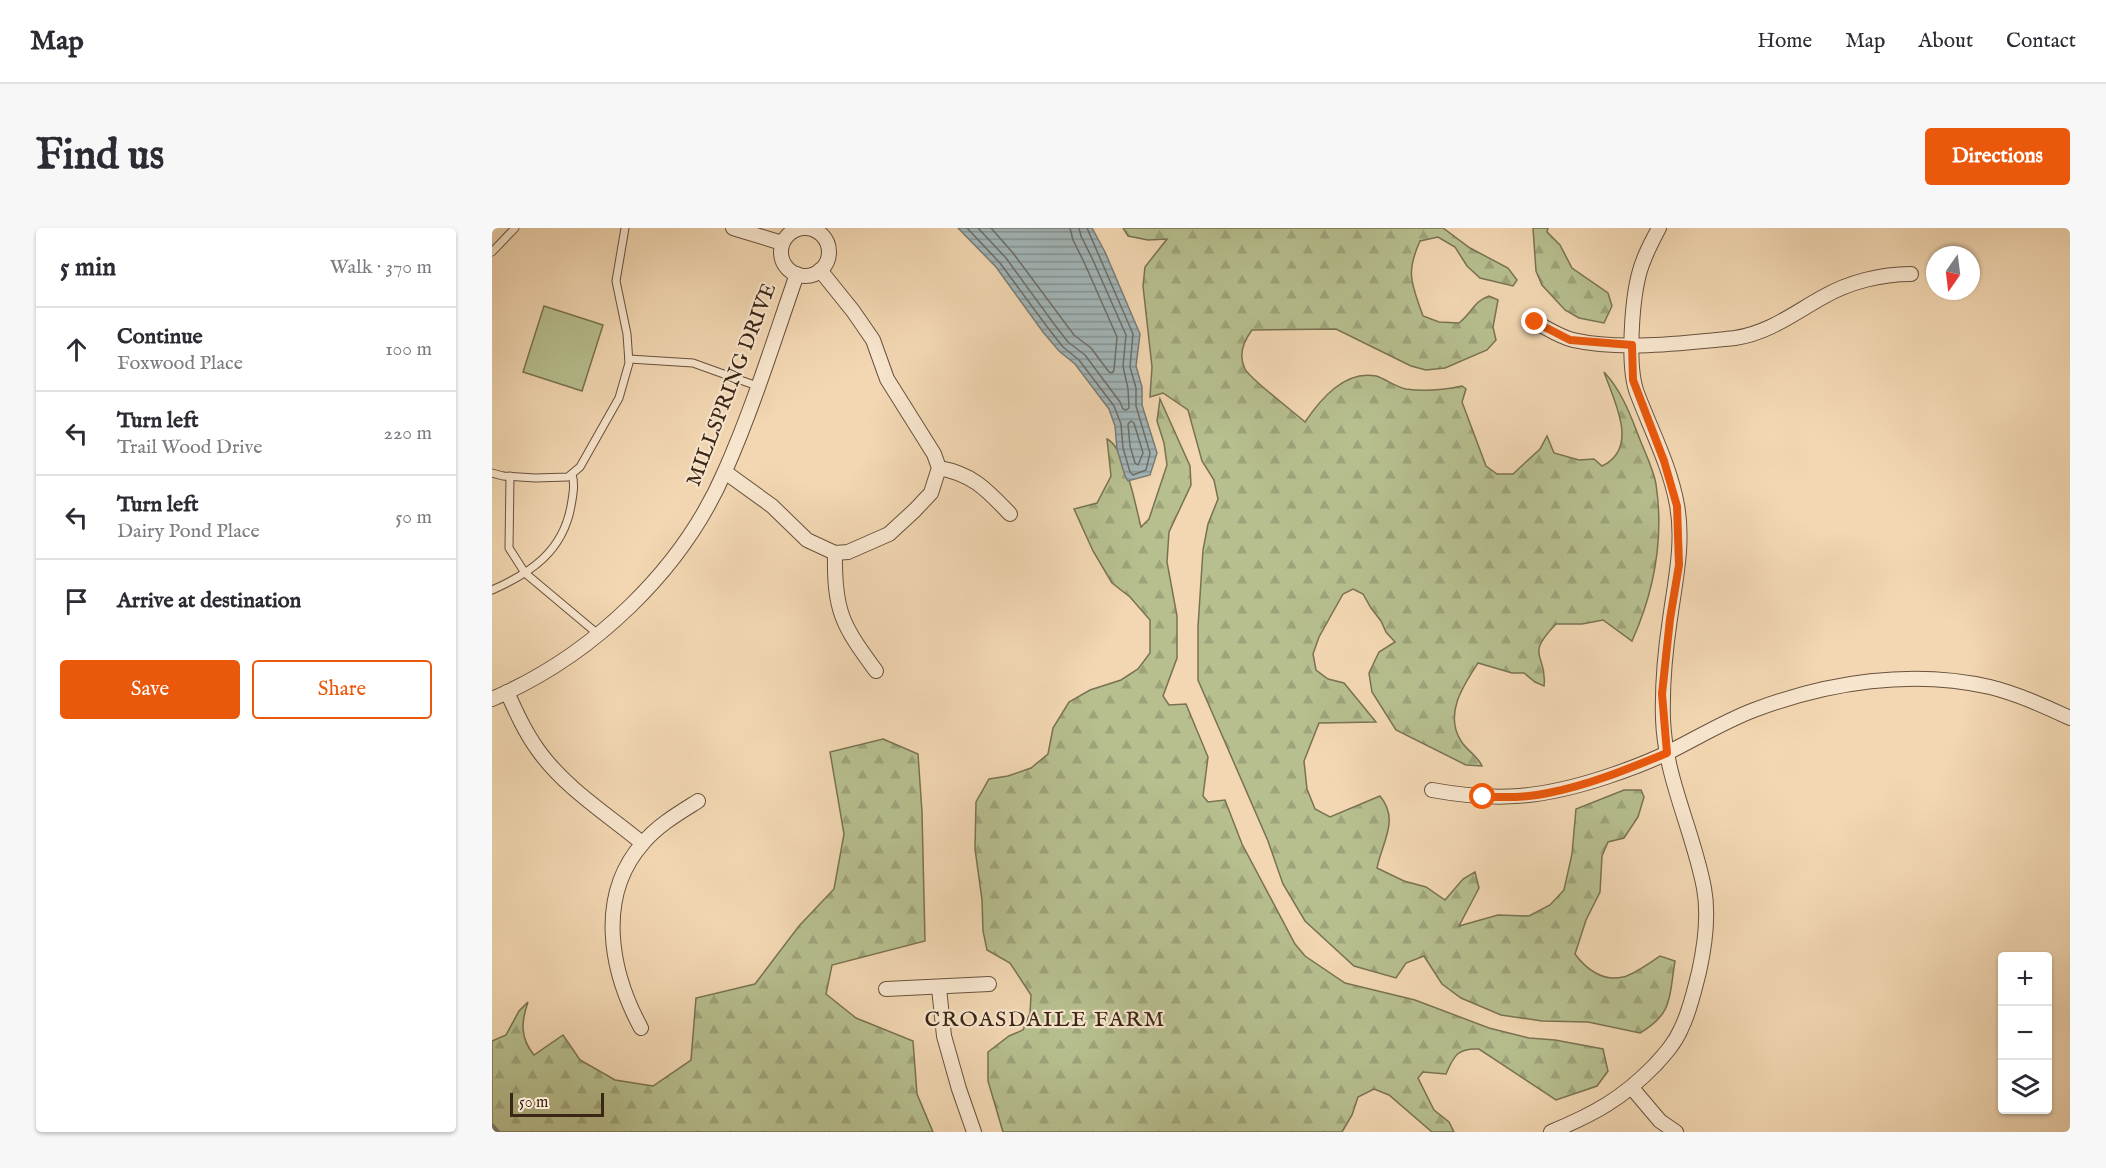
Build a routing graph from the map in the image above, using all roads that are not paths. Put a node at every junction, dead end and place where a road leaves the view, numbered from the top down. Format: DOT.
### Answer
graph roads {
  1 [pos="515,228"];
  2 [pos="625,228"];
  3 [pos="733,228"];
  4 [pos="1659,228"];
  5 [pos="782,243"];
  6 [pos="492,252"];
  7 [pos="820,270"];
  8 [pos="797,274"];
  9 [pos="1911,274"];
  10 [pos="1535,322"];
  11 [pos="1632,345"];
  12 [pos="629,359"];
  13 [pos="757,386"];
  14 [pos="939,468"];
  15 [pos="725,472"];
  16 [pos="492,473"];
  17 [pos="572,474"];
  18 [pos="510,476"];
  19 [pos="1010,514"];
  20 [pos="835,553"];
  21 [pos="525,573"];
  22 [pos="492,590"];
  23 [pos="599,635"];
  24 [pos="876,671"];
  25 [pos="507,693"];
  26 [pos="492,699"];
  27 [pos="2070,718"];
  28 [pos="1667,753"];
  29 [pos="1432,790"];
  30 [pos="698,801"];
  31 [pos="642,843"];
  32 [pos="989,984"];
  33 [pos="939,988"];
  34 [pos="886,989"];
  35 [pos="640,1028"];
  36 [pos="1632,1088"];
  37 [pos="974,1132"];
  38 [pos="1551,1132"];
  39 [pos="1676,1132"];
  1 -- 6 [label="lane"];
  2 -- 12 [label="lane"];
  3 -- 5 [label="street"];
  4 -- 11 [label="street"];
  5 -- 7 [label="street"];
  5 -- 8 [label="street, MILLSPRING DRIVE"];
  7 -- 8 [label="street, MILLSPRING DRIVE"];
  7 -- 14 [label="street"];
  8 -- 13 [label="street, MILLSPRING DRIVE"];
  9 -- 11 [label="street"];
  10 -- 11 [label="street"];
  11 -- 28 [label="street"];
  12 -- 13 [label="lane"];
  12 -- 17 [label="lane"];
  13 -- 15 [label="street, MILLSPRING DRIVE"];
  14 -- 19 [label="street"];
  14 -- 20 [label="street"];
  15 -- 20 [label="street"];
  15 -- 23 [label="street, MILLSPRING DRIVE"];
  16 -- 18 [label="lane"];
  17 -- 18 [label="lane"];
  17 -- 21 [label="lane"];
  18 -- 21 [label="lane"];
  20 -- 24 [label="street"];
  21 -- 22 [label="lane"];
  21 -- 23 [label="lane"];
  23 -- 25 [label="street, MILLSPRING DRIVE"];
  25 -- 26 [label="street, MILLSPRING DRIVE"];
  25 -- 31 [label="street"];
  27 -- 28 [label="street"];
  28 -- 29 [label="street"];
  28 -- 36 [label="street"];
  30 -- 31 [label="street"];
  31 -- 35 [label="street"];
  32 -- 33 [label="street"];
  33 -- 34 [label="street"];
  33 -- 37 [label="street"];
  36 -- 38 [label="street"];
  36 -- 39 [label="street"];
}
